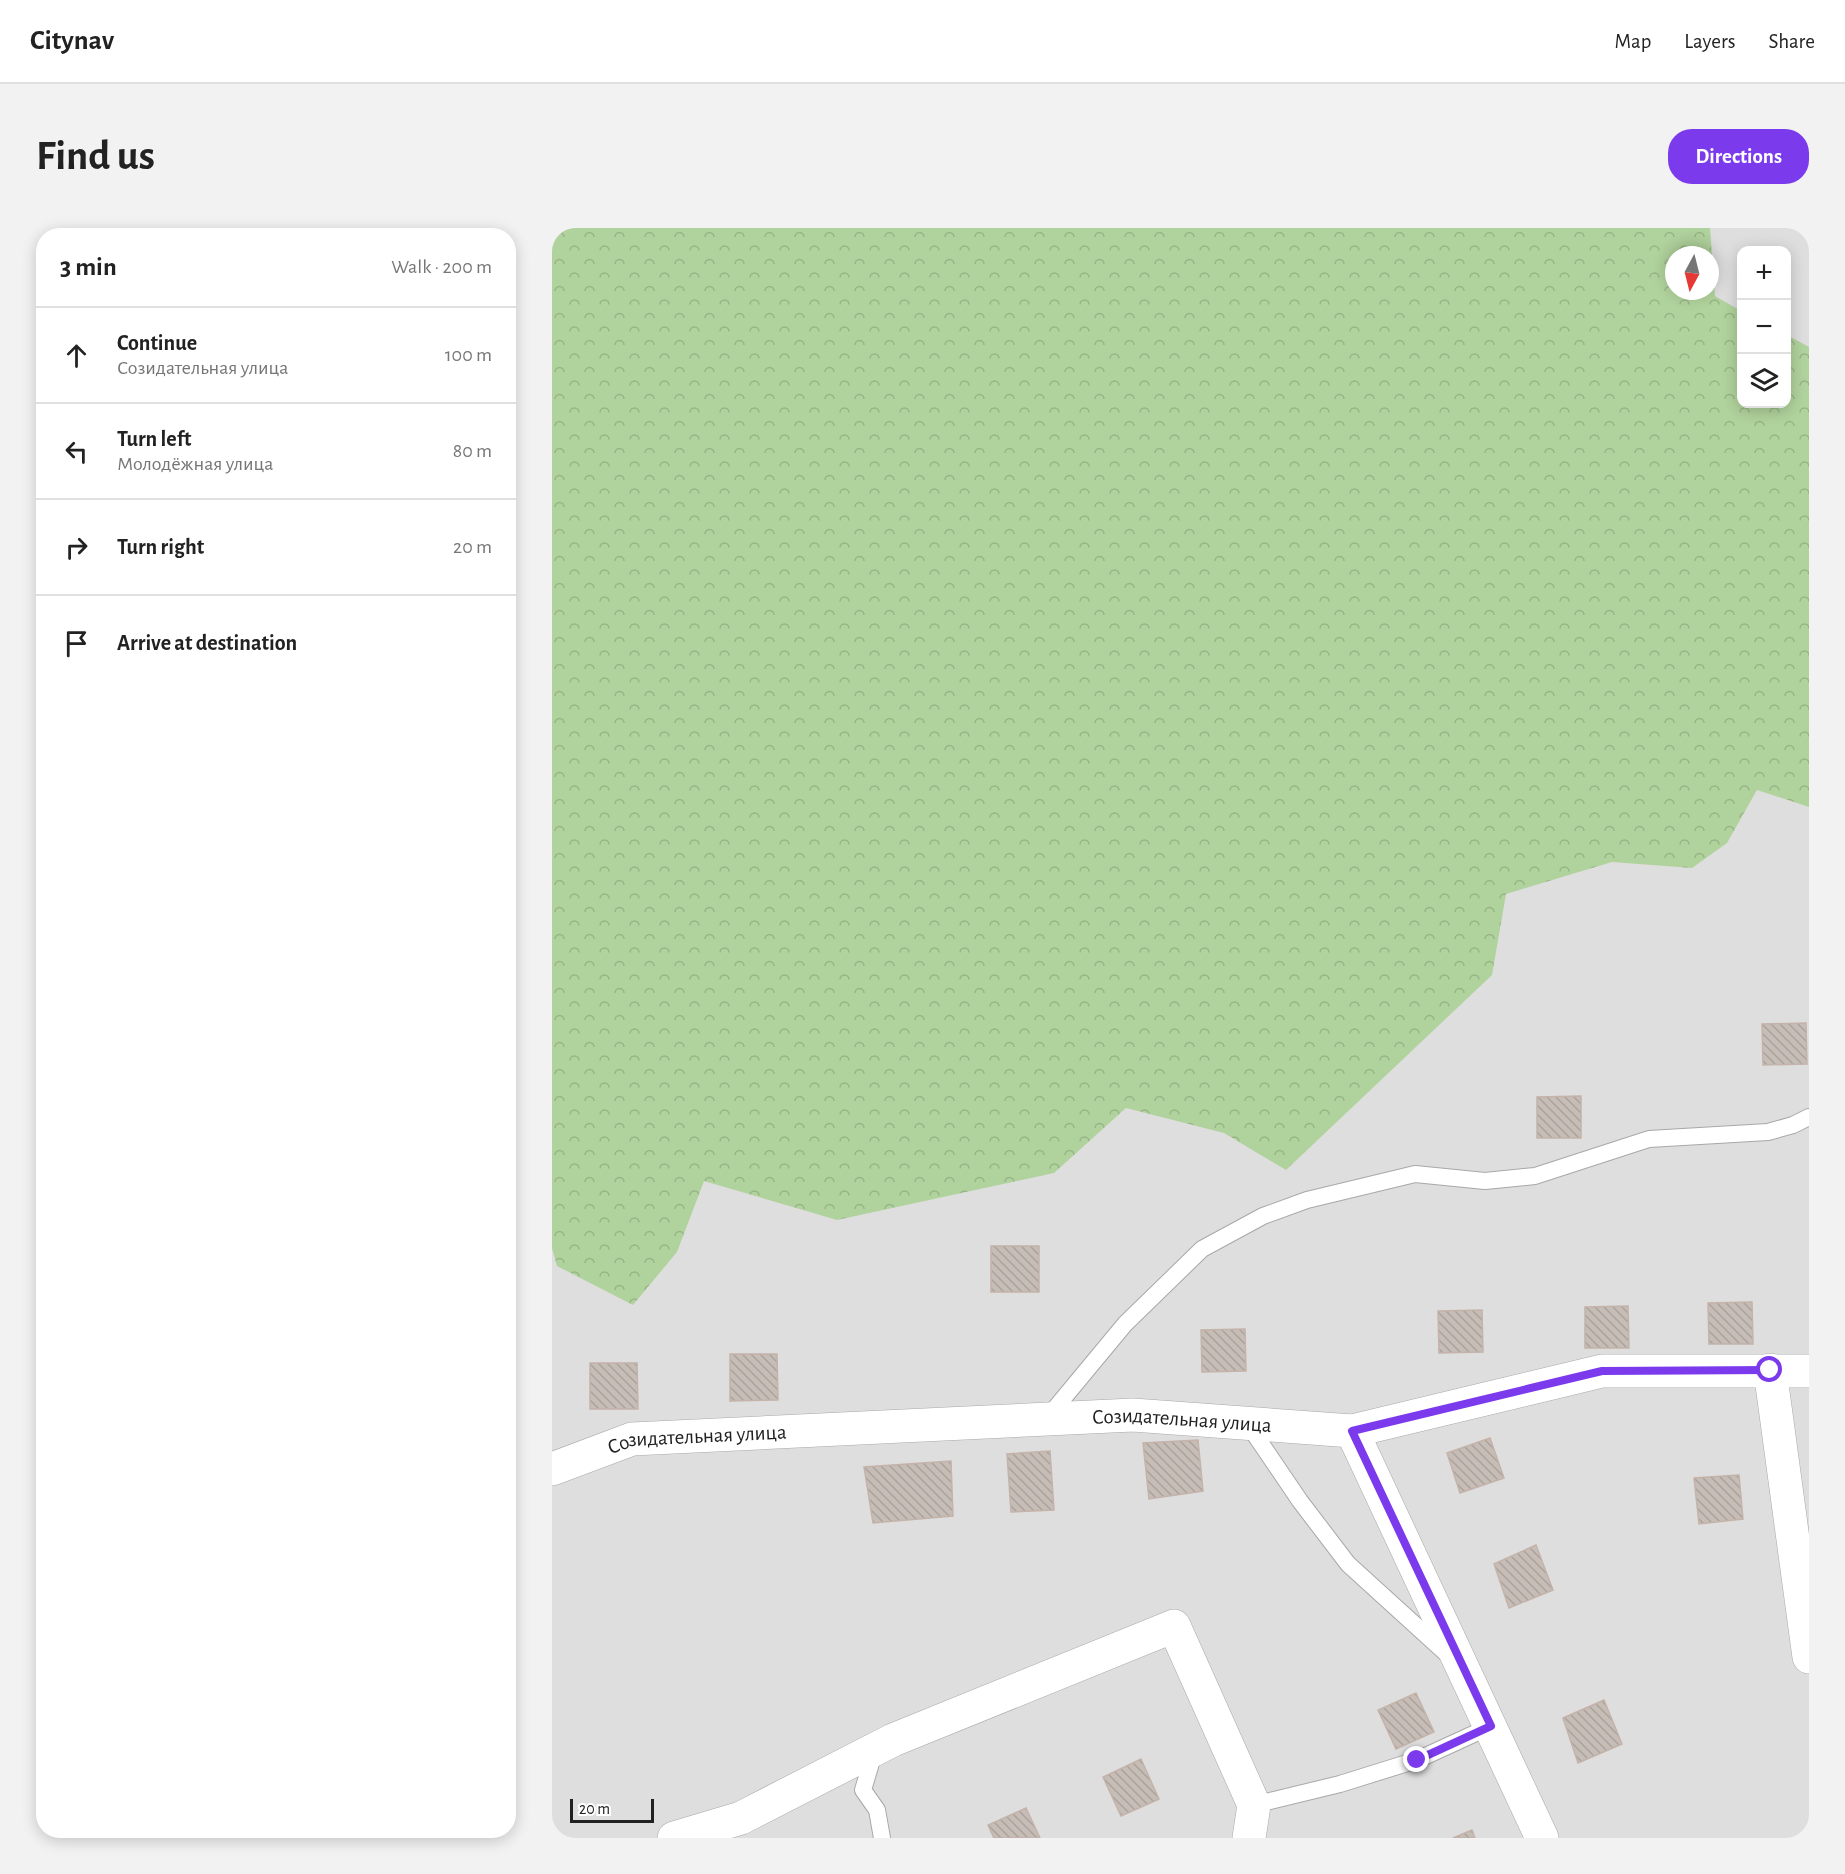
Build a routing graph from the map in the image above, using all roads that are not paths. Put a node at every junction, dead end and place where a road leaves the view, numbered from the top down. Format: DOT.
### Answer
graph roads {
  1 [pos="1809,1117"];
  2 [pos="1770,1370"];
  3 [pos="1809,1371"];
  4 [pos="1046,1419"];
  5 [pos="1247,1423"];
  6 [pos="1352,1431"];
  7 [pos="552,1469"];
  8 [pos="1809,1657"];
  9 [pos="1463,1668"];
  10 [pos="1491,1726"];
  11 [pos="875,1749"];
  12 [pos="1254,1805"];
  13 [pos="674,1838"];
  14 [pos="882,1838"];
  15 [pos="1250,1838"];
  16 [pos="1542,1838"];
  1 -- 4 [label="lane"];
  2 -- 3 [label="street, Созидательная улица"];
  2 -- 6 [label="street, Созидательная улица"];
  2 -- 8 [label="street"];
  4 -- 5 [label="street, Созидательная улица"];
  4 -- 7 [label="street, Созидательная улица"];
  5 -- 6 [label="street, Созидательная улица"];
  5 -- 9 [label="lane"];
  6 -- 9 [label="street"];
  9 -- 10 [label="street"];
  10 -- 12 [label="lane"];
  10 -- 16 [label="street"];
  11 -- 12 [label="street"];
  11 -- 13 [label="street"];
  11 -- 14 [label="lane"];
  12 -- 15 [label="street"];
}
